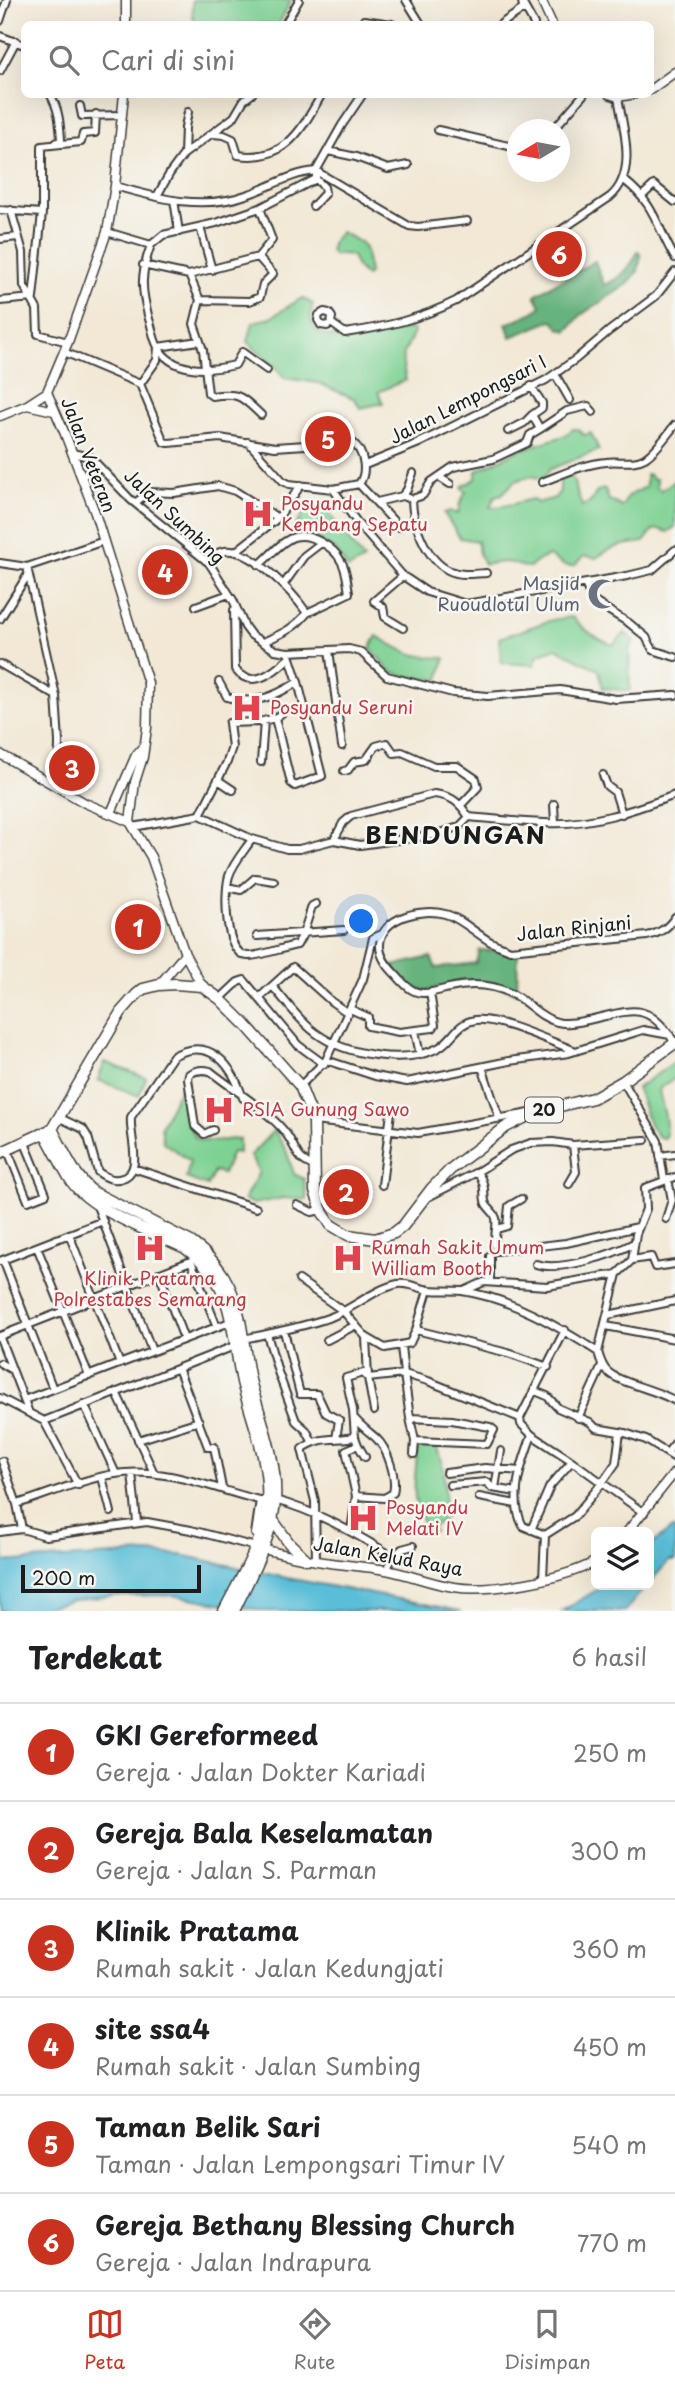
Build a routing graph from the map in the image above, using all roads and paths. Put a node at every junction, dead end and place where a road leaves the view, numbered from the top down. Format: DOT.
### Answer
graph roads {
  1 [pos="7,0"];
  2 [pos="126,0"];
  3 [pos="299,0"];
  4 [pos="406,0"];
  5 [pos="541,0"];
  6 [pos="523,3"];
  7 [pos="0,21"];
  8 [pos="125,21"];
  9 [pos="287,21"];
  10 [pos="419,21"];
  11 [pos="506,21"];
  12 [pos="532,21"];
  13 [pos="551,21"];
  14 [pos="0,36"];
  15 [pos="16,41"];
  16 [pos="21,44"];
  17 [pos="0,71"];
  18 [pos="675,72"];
  19 [pos="654,87"];
  20 [pos="53,98"];
  21 [pos="124,98"];
  22 [pos="247,98"];
  23 [pos="320,98"];
  24 [pos="360,98"];
  25 [pos="581,98"];
  26 [pos="613,98"];
  27 [pos="80,106"];
  28 [pos="188,112"];
  29 [pos="96,114"];
  30 [pos="122,115"];
  31 [pos="562,119"];
  32 [pos="438,130"];
  33 [pos="213,134"];
  34 [pos="56,144"];
  35 [pos="507,146"];
  36 [pos="328,151"];
  37 [pos="184,154"];
  38 [pos="408,165"];
  39 [pos="316,175"];
  40 [pos="624,180"];
  41 [pos="115,186"];
  42 [pos="642,195"];
  43 [pos="157,196"];
  44 [pos="174,200"];
  45 [pos="675,202"];
  46 [pos="313,206"];
  47 [pos="260,208"];
  48 [pos="0,210"];
  49 [pos="11,210"];
  50 [pos="42,214"];
  51 [pos="467,222"];
  52 [pos="200,227"];
  53 [pos="107,232"];
  54 [pos="178,232"];
  55 [pos="18,237"];
  56 [pos="0,239"];
  57 [pos="151,245"];
  58 [pos="258,257"];
  59 [pos="675,258"];
  60 [pos="143,265"];
  61 [pos="212,270"];
  62 [pos="675,272"];
  63 [pos="189,275"];
  64 [pos="33,298"];
  65 [pos="200,300"];
  66 [pos="0,301"];
  67 [pos="331,323"];
  68 [pos="199,341"];
  69 [pos="68,342"];
  70 [pos="158,347"];
  71 [pos="64,352"];
  72 [pos="204,370"];
  73 [pos="267,370"];
  74 [pos="555,374"];
  75 [pos="140,384"];
  76 [pos="531,386"];
  77 [pos="47,392"];
  78 [pos="570,400"];
  79 [pos="27,405"];
  80 [pos="54,411"];
  81 [pos="593,412"];
  82 [pos="261,415"];
  83 [pos="0,416"];
  84 [pos="534,418"];
  85 [pos="675,425"];
  86 [pos="540,429"];
  87 [pos="508,431"];
  88 [pos="248,442"];
  89 [pos="72,453"];
  90 [pos="365,465"];
  91 [pos="102,468"];
  92 [pos="413,473"];
  93 [pos="82,476"];
  94 [pos="439,477"];
  95 [pos="542,482"];
  96 [pos="359,484"];
  97 [pos="450,484"];
  98 [pos="301,485"];
  99 [pos="333,489"];
  100 [pos="402,496"];
  101 [pos="412,499"];
  102 [pos="376,502"];
  103 [pos="135,503"];
  104 [pos="278,517"];
  105 [pos="399,527"];
  106 [pos="104,541"];
  107 [pos="321,543"];
  108 [pos="675,550"];
  109 [pos="235,552"];
  110 [pos="205,560"];
  111 [pos="0,563"];
  112 [pos="259,565"];
  113 [pos="27,567"];
  114 [pos="486,573"];
  115 [pos="27,576"];
  116 [pos="403,576"];
  117 [pos="284,584"];
  118 [pos="585,584"];
  119 [pos="231,597"];
  120 [pos="196,606"];
  121 [pos="307,613"];
  122 [pos="0,618"];
  123 [pos="403,628"];
  124 [pos="263,642"];
  125 [pos="329,650"];
  126 [pos="288,655"];
  127 [pos="675,657"];
  128 [pos="0,664"];
  129 [pos="219,682"];
  130 [pos="299,682"];
  131 [pos="675,695"];
  132 [pos="55,696"];
  133 [pos="282,713"];
  134 [pos="275,718"];
  135 [pos="264,721"];
  136 [pos="342,746"];
  137 [pos="143,747"];
  138 [pos="0,754"];
  139 [pos="261,762"];
  140 [pos="344,771"];
  141 [pos="603,775"];
  142 [pos="218,780"];
  143 [pos="58,788"];
  144 [pos="233,790"];
  145 [pos="675,794"];
  146 [pos="554,804"];
  147 [pos="461,805"];
  148 [pos="111,813"];
  149 [pos="622,814"];
  150 [pos="200,815"];
  151 [pos="469,817"];
  152 [pos="555,823"];
  153 [pos="132,825"];
  154 [pos="252,839"];
  155 [pos="334,840"];
  156 [pos="274,881"];
  157 [pos="227,887"];
  158 [pos="316,904"];
  159 [pos="675,917"];
  160 [pos="344,930"];
  161 [pos="303,934"];
  162 [pos="382,934"];
  163 [pos="257,936"];
  164 [pos="185,954"];
  165 [pos="159,985"];
  166 [pos="202,986"];
  167 [pos="272,986"];
  168 [pos="430,992"];
  169 [pos="259,998"];
  170 [pos="220,999"];
  171 [pos="349,1011"];
  172 [pos="415,1031"];
  173 [pos="672,1039"];
  174 [pos="334,1044"];
  175 [pos="576,1051"];
  176 [pos="420,1055"];
  177 [pos="325,1062"];
  178 [pos="482,1067"];
  179 [pos="623,1080"];
  180 [pos="300,1086"];
  181 [pos="243,1098"];
  182 [pos="391,1112"];
  183 [pos="536,1112"];
  184 [pos="499,1117"];
  185 [pos="60,1118"];
  186 [pos="314,1121"];
  187 [pos="387,1129"];
  188 [pos="214,1130"];
  189 [pos="49,1131"];
  190 [pos="645,1140"];
  191 [pos="25,1143"];
  192 [pos="573,1145"];
  193 [pos="4,1152"];
  194 [pos="675,1154"];
  195 [pos="660,1156"];
  196 [pos="316,1166"];
  197 [pos="133,1168"];
  198 [pos="477,1172"];
  199 [pos="669,1178"];
  200 [pos="569,1184"];
  201 [pos="382,1185"];
  202 [pos="426,1198"];
  203 [pos="521,1199"];
  204 [pos="96,1205"];
  205 [pos="297,1205"];
  206 [pos="256,1208"];
  207 [pos="321,1210"];
  208 [pos="666,1219"];
  209 [pos="103,1221"];
  210 [pos="638,1227"];
  211 [pos="153,1228"];
  212 [pos="496,1229"];
  213 [pos="69,1234"];
  214 [pos="634,1243"];
  215 [pos="37,1247"];
  216 [pos="490,1255"];
  217 [pos="194,1259"];
  218 [pos="1,1260"];
  219 [pos="632,1260"];
  220 [pos="536,1264"];
  221 [pos="675,1264"];
  222 [pos="159,1273"];
  223 [pos="617,1274"];
  224 [pos="299,1280"];
  225 [pos="490,1282"];
  226 [pos="127,1286"];
  227 [pos="428,1290"];
  228 [pos="464,1291"];
  229 [pos="95,1299"];
  230 [pos="675,1301"];
  231 [pos="63,1311"];
  232 [pos="343,1311"];
  233 [pos="608,1315"];
  234 [pos="230,1322"];
  235 [pos="28,1325"];
  236 [pos="356,1325"];
  237 [pos="606,1326"];
  238 [pos="216,1327"];
  239 [pos="416,1330"];
  240 [pos="284,1331"];
  241 [pos="565,1331"];
  242 [pos="267,1334"];
  243 [pos="0,1337"];
  244 [pos="366,1337"];
  245 [pos="184,1339"];
  246 [pos="675,1339"];
  247 [pos="327,1340"];
  248 [pos="240,1343"];
  249 [pos="401,1346"];
  250 [pos="152,1351"];
  251 [pos="598,1352"];
  252 [pos="0,1363"];
  253 [pos="120,1364"];
  254 [pos="602,1366"];
  255 [pos="548,1367"];
  256 [pos="178,1368"];
  257 [pos="12,1370"];
  258 [pos="404,1374"];
  259 [pos="89,1376"];
  260 [pos="368,1378"];
  261 [pos="53,1389"];
  262 [pos="535,1391"];
  263 [pos="116,1392"];
  264 [pos="0,1398"];
  265 [pos="24,1400"];
  266 [pos="675,1401"];
  267 [pos="84,1404"];
  268 [pos="374,1411"];
  269 [pos="29,1413"];
  270 [pos="354,1418"];
  271 [pos="410,1418"];
  272 [pos="520,1418"];
  273 [pos="578,1418"];
  274 [pos="44,1421"];
  275 [pos="199,1421"];
  276 [pos="620,1432"];
  277 [pos="532,1436"];
  278 [pos="355,1437"];
  279 [pos="336,1439"];
  280 [pos="138,1440"];
  281 [pos="312,1441"];
  282 [pos="415,1441"];
  283 [pos="675,1443"];
  284 [pos="358,1445"];
  285 [pos="501,1451"];
  286 [pos="667,1453"];
  287 [pos="414,1454"];
  288 [pos="365,1457"];
  289 [pos="675,1458"];
  290 [pos="2,1461"];
  291 [pos="572,1461"];
  292 [pos="498,1468"];
  293 [pos="520,1471"];
  294 [pos="675,1472"];
  295 [pos="132,1473"];
  296 [pos="154,1473"];
  297 [pos="446,1473"];
  298 [pos="116,1474"];
  299 [pos="102,1477"];
  300 [pos="602,1483"];
  301 [pos="78,1485"];
  302 [pos="450,1485"];
  303 [pos="222,1488"];
  304 [pos="495,1488"];
  305 [pos="517,1492"];
  306 [pos="356,1496"];
  307 [pos="479,1497"];
  308 [pos="268,1501"];
  309 [pos="17,1504"];
  310 [pos="516,1504"];
  311 [pos="111,1512"];
  312 [pos="644,1513"];
  313 [pos="315,1514"];
  314 [pos="272,1518"];
  315 [pos="137,1522"];
  316 [pos="631,1527"];
  317 [pos="20,1529"];
  318 [pos="531,1530"];
  319 [pos="351,1531"];
  320 [pos="0,1532"];
  321 [pos="255,1534"];
  322 [pos="545,1535"];
  323 [pos="413,1546"];
  324 [pos="258,1551"];
  325 [pos="392,1557"];
  326 [pos="311,1560"];
  327 [pos="591,1563"];
  328 [pos="387,1570"];
  329 [pos="543,1579"];
  330 [pos="224,1611"];
  331 [pos="234,1611"];
  1 -- 7 [label="street"];
  2 -- 8 [label="main road"];
  3 -- 9 [label="street"];
  4 -- 10 [label="street"];
  5 -- 13 [label="main road"];
  6 -- 11 [label="street"];
  6 -- 12 [label="street"];
  14 -- 15 [label="street"];
  15 -- 16 [label="street"];
  15 -- 17 [label="street"];
  18 -- 19 [label="main road"];
  20 -- 34 [label="street"];
  21 -- 30 [label="main road, Jalan Veteran"];
  22 -- 33 [label="street"];
  23 -- 33 [label="street"];
  24 -- 36 [label="street"];
  25 -- 31 [label="street"];
  26 -- 40 [label="street"];
  27 -- 29 [label="street"];
  28 -- 37 [label="street"];
  29 -- 30 [label="street"];
  29 -- 34 [label="street"];
  30 -- 41 [label="main road, Jalan Veteran"];
  32 -- 35 [label="street"];
  33 -- 37 [label="street"];
  34 -- 50 [label="street"];
  36 -- 38 [label="street"];
  36 -- 39 [label="street"];
  37 -- 43 [label="street"];
  39 -- 44 [label="street"];
  39 -- 46 [label="street"];
  39 -- 47 [label="street"];
  39 -- 51 [label="street"];
  40 -- 42 [label="street"];
  40 -- 67 [label="street"];
  41 -- 43 [label="street"];
  41 -- 53 [label="main road, Jalan Veteran"];
  42 -- 45 [label="street"];
  42 -- 59 [label="street"];
  43 -- 44 [label="street"];
  44 -- 54 [label="street"];
  47 -- 52 [label="street"];
  47 -- 58 [label="street"];
  48 -- 49 [label="street"];
  49 -- 50 [label="street"];
  49 -- 55 [label="street"];
  50 -- 64 [label="street"];
  52 -- 54 [label="street"];
  52 -- 61 [label="street"];
  53 -- 57 [label="street"];
  53 -- 69 [label="main road, Jalan Veteran"];
  54 -- 57 [label="street"];
  55 -- 56 [label="street"];
  55 -- 64 [label="street"];
  57 -- 60 [label="street"];
  58 -- 61 [label="street"];
  58 -- 65 [label="street"];
  60 -- 63 [label="street"];
  60 -- 70 [label="street"];
  61 -- 63 [label="street"];
  62 -- 74 [label="street, Jalan Lempongsari I"];
  63 -- 65 [label="street"];
  64 -- 66 [label="street"];
  64 -- 69 [label="street"];
  65 -- 68 [label="street"];
  68 -- 70 [label="street"];
  68 -- 72 [label="street"];
  69 -- 71 [label="main road, Jalan Veteran"];
  70 -- 72 [label="street"];
  70 -- 75 [label="street"];
  71 -- 75 [label="street"];
  71 -- 77 [label="main road, Jalan Veteran"];
  72 -- 73 [label="street"];
  72 -- 82 [label="street"];
  74 -- 76 [label="street, Jalan Lempongsari I"];
  74 -- 78 [label="street"];
  75 -- 88 [label="street"];
  76 -- 84 [label="street"];
  76 -- 90 [label="street, Jalan Lempongsari I"];
  77 -- 79 [label="main road"];
  77 -- 80 [label="main road, Jalan Veteran"];
  79 -- 80 [label="main road"];
  79 -- 83 [label="main road"];
  80 -- 89 [label="main road, Jalan Veteran"];
  81 -- 86 [label="street"];
  84 -- 86 [label="street"];
  84 -- 87 [label="street"];
  85 -- 95 [label="street"];
  86 -- 94 [label="street"];
  88 -- 90 [label="street"];
  88 -- 98 [label="street"];
  89 -- 91 [label="street, Jalan Sumbing"];
  89 -- 93 [label="main road, Jalan Veteran"];
  90 -- 96 [label="street"];
  91 -- 93 [label="street"];
  91 -- 103 [label="street, Jalan Sumbing"];
  92 -- 100 [label="street"];
  93 -- 106 [label="main road, Jalan Veteran"];
  94 -- 97 [label="street"];
  94 -- 101 [label="street"];
  96 -- 99 [label="street"];
  96 -- 102 [label="street"];
  98 -- 99 [label="street"];
  98 -- 104 [label="street"];
  99 -- 116 [label="street"];
  100 -- 101 [label="street"];
  100 -- 102 [label="street"];
  101 -- 114 [label="street"];
  102 -- 105 [label="street"];
  103 -- 104 [label="street"];
  103 -- 110 [label="street, Jalan Sumbing"];
  104 -- 109 [label="street"];
  106 -- 113 [label="street"];
  106 -- 137 [label="main road, Jalan Veteran"];
  107 -- 112 [label="street"];
  107 -- 117 [label="street"];
  107 -- 121 [label="street"];
  108 -- 118 [label="street"];
  109 -- 110 [label="street"];
  109 -- 112 [label="street"];
  110 -- 119 [label="street, Jalan Sumbing"];
  111 -- 113 [label="street"];
  112 -- 117 [label="street"];
  113 -- 115 [label="street"];
  115 -- 122 [label="street"];
  115 -- 132 [label="street"];
  116 -- 118 [label="street"];
  116 -- 123 [label="street"];
  117 -- 121 [label="street"];
  118 -- 127 [label="street"];
  119 -- 120 [label="street"];
  119 -- 124 [label="street, Jalan Sumbing"];
  119 -- 126 [label="street"];
  121 -- 124 [label="street"];
  124 -- 126 [label="street, Jalan Sumbing"];
  125 -- 126 [label="street, Jalan Sumbing"];
  125 -- 131 [label="street, Jalan Sumbing"];
  125 -- 136 [label="street"];
  126 -- 130 [label="street"];
  128 -- 132 [label="street"];
  129 -- 130 [label="street"];
  130 -- 134 [label="street"];
  132 -- 143 [label="street"];
  133 -- 134 [label="street"];
  134 -- 135 [label="street"];
  135 -- 139 [label="street"];
  135 -- 142 [label="street"];
  137 -- 148 [label="main road, Jalan Veteran"];
  137 -- 153 [label="main road, Jalan Veteran"];
  138 -- 143 [label="main road"];
  140 -- 147 [label="street"];
  141 -- 149 [label="street"];
  142 -- 144 [label="street"];
  142 -- 150 [label="street"];
  143 -- 148 [label="main road"];
  145 -- 149 [label="street"];
  146 -- 152 [label="street"];
  147 -- 151 [label="street"];
  147 -- 155 [label="street"];
  148 -- 153 [label="main road"];
  149 -- 152 [label="street"];
  150 -- 153 [label="street"];
  150 -- 154 [label="street"];
  151 -- 152 [label="street"];
  151 -- 155 [label="street"];
  153 -- 164 [label="main road"];
  154 -- 155 [label="street"];
  154 -- 157 [label="street"];
  156 -- 157 [label="street"];
  157 -- 161 [label="street"];
  158 -- 161 [label="street"];
  159 -- 162 [label="street, Jalan Rinjani"];
  160 -- 161 [label="street"];
  161 -- 163 [label="street"];
  162 -- 168 [label="street"];
  162 -- 171 [label="street"];
  164 -- 165 [label="main road"];
  164 -- 166 [label="main road"];
  165 -- 166 [label="highway"];
  165 -- 185 [label="highway"];
  166 -- 170 [label="highway"];
  167 -- 169 [label="street"];
  167 -- 171 [label="street"];
  167 -- 174 [label="street"];
  168 -- 172 [label="street"];
  168 -- 173 [label="street"];
  169 -- 170 [label="street"];
  169 -- 177 [label="street"];
  170 -- 180 [label="highway"];
  171 -- 172 [label="street"];
  171 -- 174 [label="street"];
  172 -- 176 [label="street"];
  173 -- 175 [label="street"];
  173 -- 179 [label="highway, 20"];
  174 -- 176 [label="street"];
  174 -- 177 [label="street"];
  175 -- 176 [label="street"];
  175 -- 178 [label="street"];
  177 -- 178 [label="street"];
  177 -- 180 [label="street"];
  178 -- 184 [label="street"];
  179 -- 183 [label="highway, 20"];
  179 -- 195 [label="street"];
  180 -- 186 [label="highway"];
  181 -- 188 [label="street"];
  181 -- 196 [label="street"];
  181 -- 197 [label="street"];
  182 -- 187 [label="street"];
  183 -- 184 [label="street"];
  183 -- 202 [label="highway, 20"];
  184 -- 187 [label="street"];
  185 -- 189 [label="highway"];
  185 -- 197 [label="street"];
  186 -- 187 [label="street"];
  186 -- 196 [label="highway"];
  187 -- 201 [label="street"];
  189 -- 191 [label="highway"];
  189 -- 204 [label="highway"];
  189 -- 211 [label="highway"];
  190 -- 192 [label="street"];
  191 -- 193 [label="highway"];
  191 -- 193 [label="street"];
  192 -- 198 [label="street"];
  192 -- 200 [label="street"];
  194 -- 195 [label="street"];
  195 -- 199 [label="street"];
  196 -- 207 [label="highway"];
  197 -- 206 [label="street"];
  198 -- 202 [label="street"];
  198 -- 212 [label="street"];
  199 -- 208 [label="street"];
  199 -- 210 [label="street"];
  202 -- 207 [label="highway, 20"];
  203 -- 212 [label="street"];
  204 -- 209 [label="street"];
  204 -- 211 [label="highway"];
  205 -- 207 [label="street"];
  209 -- 213 [label="street"];
  209 -- 226 [label="street"];
  210 -- 212 [label="street"];
  210 -- 214 [label="street"];
  211 -- 217 [label="highway"];
  211 -- 248 [label="highway"];
  213 -- 215 [label="street"];
  213 -- 229 [label="street"];
  214 -- 219 [label="street"];
  214 -- 220 [label="street"];
  215 -- 218 [label="street"];
  215 -- 231 [label="street"];
  216 -- 225 [label="street"];
  217 -- 222 [label="street"];
  217 -- 234 [label="highway"];
  217 -- 238 [label="street"];
  218 -- 235 [label="street"];
  219 -- 221 [label="street"];
  219 -- 223 [label="street"];
  222 -- 226 [label="street"];
  222 -- 245 [label="street"];
  223 -- 225 [label="street"];
  223 -- 233 [label="street"];
  224 -- 232 [label="street"];
  225 -- 228 [label="street"];
  226 -- 229 [label="street"];
  226 -- 250 [label="street"];
  227 -- 228 [label="street"];
  227 -- 232 [label="street"];
  227 -- 239 [label="street"];
  228 -- 241 [label="street"];
  229 -- 231 [label="street"];
  229 -- 253 [label="street"];
  230 -- 233 [label="street"];
  231 -- 235 [label="street"];
  231 -- 259 [label="street"];
  232 -- 236 [label="street"];
  232 -- 240 [label="street"];
  233 -- 237 [label="street"];
  234 -- 238 [label="street"];
  234 -- 248 [label="highway"];
  235 -- 243 [label="street"];
  235 -- 261 [label="street"];
  236 -- 244 [label="street"];
  236 -- 247 [label="street"];
  237 -- 246 [label="street"];
  237 -- 251 [label="street"];
  238 -- 245 [label="street"];
  239 -- 249 [label="street"];
  239 -- 255 [label="street"];
  240 -- 242 [label="street"];
  240 -- 279 [label="street"];
  241 -- 251 [label="street"];
  241 -- 255 [label="street"];
  242 -- 248 [label="street"];
  242 -- 281 [label="street"];
  243 -- 257 [label="street"];
  244 -- 249 [label="street"];
  244 -- 260 [label="street"];
  245 -- 250 [label="street"];
  248 -- 256 [label="street"];
  248 -- 308 [label="highway"];
  249 -- 258 [label="street"];
  250 -- 253 [label="street"];
  251 -- 254 [label="street"];
  252 -- 257 [label="street"];
  253 -- 259 [label="street"];
  254 -- 266 [label="street"];
  254 -- 273 [label="street"];
  255 -- 262 [label="street"];
  256 -- 263 [label="street"];
  256 -- 275 [label="street"];
  257 -- 265 [label="street"];
  258 -- 260 [label="street"];
  258 -- 271 [label="street"];
  258 -- 272 [label="street"];
  259 -- 261 [label="street"];
  260 -- 268 [label="street"];
  260 -- 270 [label="street"];
  261 -- 265 [label="street"];
  262 -- 272 [label="street"];
  262 -- 273 [label="street"];
  263 -- 267 [label="street"];
  263 -- 280 [label="street"];
  264 -- 269 [label="street"];
  265 -- 269 [label="street"];
  267 -- 274 [label="street"];
  267 -- 298 [label="street"];
  269 -- 274 [label="street"];
  270 -- 278 [label="street"];
  270 -- 306 [label="street"];
  271 -- 282 [label="street"];
  271 -- 282 [label="street"];
  272 -- 277 [label="street"];
  273 -- 276 [label="street"];
  274 -- 301 [label="street"];
  275 -- 280 [label="street"];
  275 -- 303 [label="street"];
  276 -- 286 [label="street"];
  276 -- 300 [label="street"];
  277 -- 291 [label="street"];
  277 -- 293 [label="street"];
  278 -- 279 [label="street"];
  278 -- 284 [label="street"];
  279 -- 281 [label="street"];
  280 -- 296 [label="street"];
  281 -- 313 [label="street"];
  282 -- 287 [label="street"];
  283 -- 286 [label="street"];
  284 -- 288 [label="street"];
  284 -- 306 [label="street"];
  285 -- 292 [label="street"];
  286 -- 289 [label="street"];
  290 -- 309 [label="street"];
  291 -- 300 [label="street"];
  291 -- 318 [label="street"];
  292 -- 293 [label="street"];
  292 -- 297 [label="street"];
  292 -- 304 [label="street"];
  293 -- 305 [label="street"];
  294 -- 312 [label="main road"];
  295 -- 296 [label="street"];
  295 -- 298 [label="street"];
  295 -- 315 [label="street"];
  296 -- 303 [label="street"];
  298 -- 299 [label="street"];
  299 -- 301 [label="street"];
  299 -- 311 [label="street"];
  300 -- 312 [label="street"];
  300 -- 322 [label="street"];
  301 -- 309 [label="street"];
  302 -- 304 [label="street"];
  303 -- 308 [label="street"];
  304 -- 305 [label="street"];
  305 -- 310 [label="street"];
  306 -- 319 [label="street"];
  307 -- 310 [label="street"];
  308 -- 313 [label="street"];
  308 -- 314 [label="highway"];
  308 -- 321 [label="street"];
  308 -- 324 [label="highway"];
  309 -- 317 [label="street"];
  310 -- 318 [label="street"];
  312 -- 316 [label="main road"];
  313 -- 319 [label="street"];
  313 -- 326 [label="street"];
  314 -- 324 [label="highway"];
  314 -- 326 [label="highway"];
  315 -- 317 [label="street"];
  315 -- 324 [label="street"];
  317 -- 320 [label="street"];
  318 -- 322 [label="street"];
  319 -- 325 [label="street"];
  322 -- 329 [label="street"];
  323 -- 325 [label="street"];
  324 -- 326 [label="main road, Jalan Kelud Raya"];
  324 -- 330 [label="highway"];
  324 -- 331 [label="highway"];
  325 -- 328 [label="street"];
  326 -- 328 [label="main road, Jalan Kelud Raya"];
  327 -- 329 [label="main road, Jalan Kelud Raya"];
  328 -- 329 [label="main road, Jalan Kelud Raya"];
}
